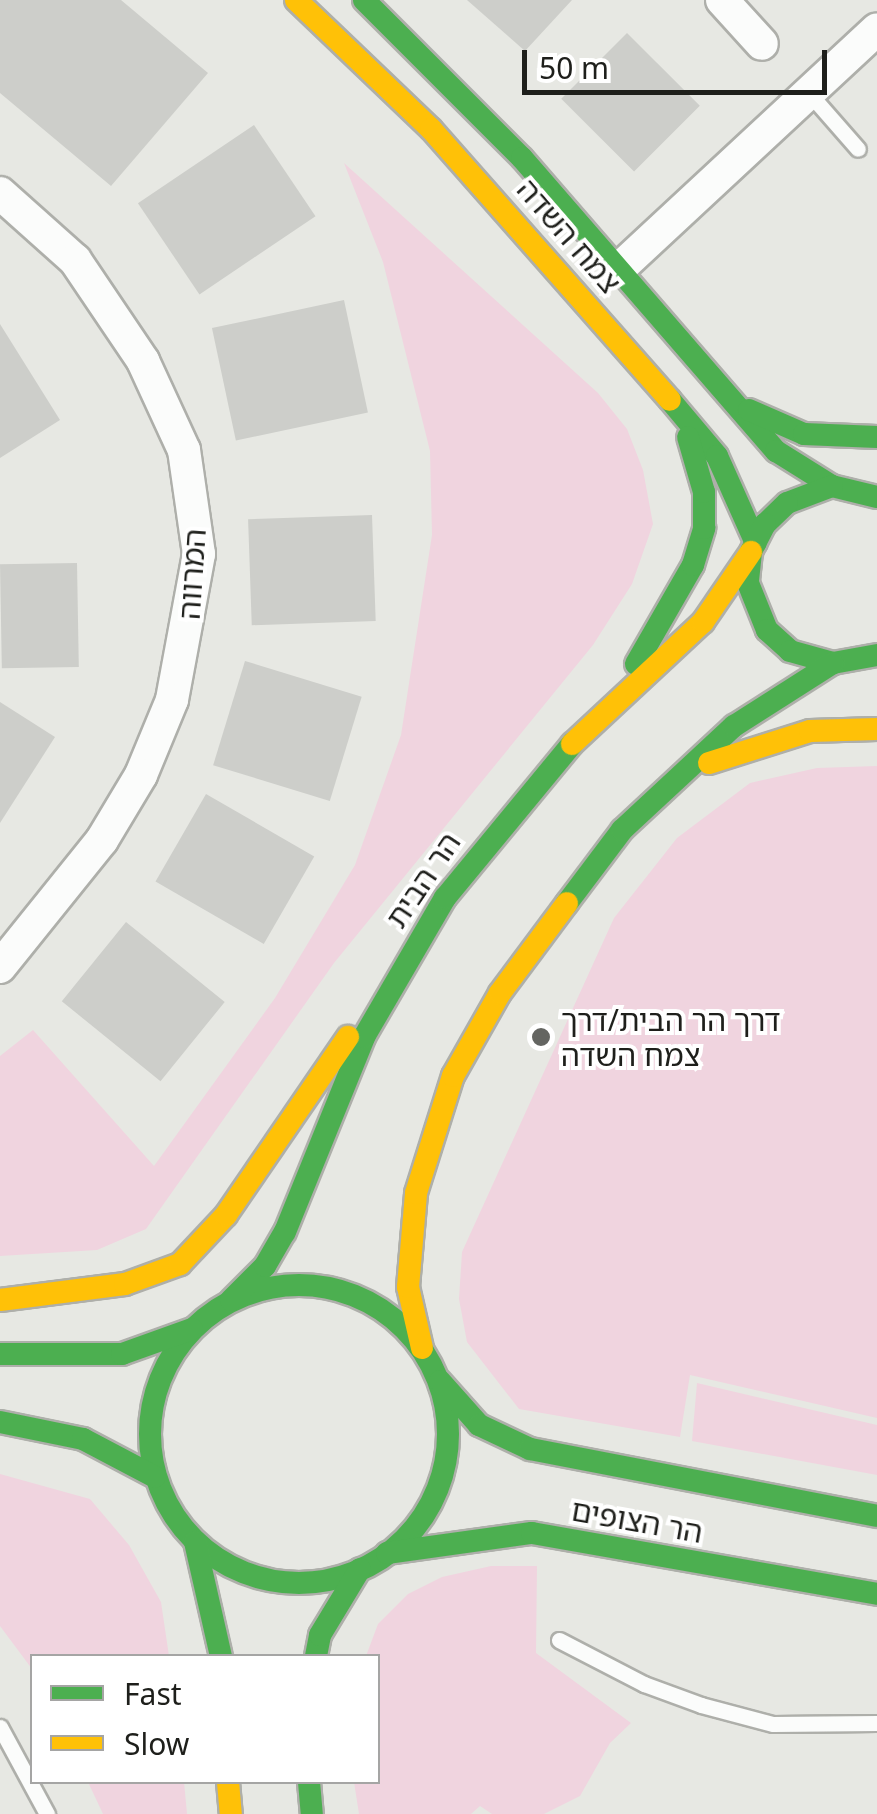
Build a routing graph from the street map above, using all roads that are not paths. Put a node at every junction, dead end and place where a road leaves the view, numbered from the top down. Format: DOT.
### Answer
graph roads {
  1 [pos="296,0"];
  2 [pos="364,0"];
  3 [pos="722,0"];
  4 [pos="877,29"];
  5 [pos="762,44"];
  6 [pos="808,92"];
  7 [pos="858,149"];
  8 [pos="0,192"];
  9 [pos="619,269"];
  10 [pos="670,399"];
  11 [pos="733,403"];
  12 [pos="877,437"];
  13 [pos="877,479"];
  14 [pos="855,491"];
  15 [pos="753,548"];
  16 [pos="859,664"];
  17 [pos="604,714"];
  18 [pos="877,729"];
  19 [pos="670,785"];
  20 [pos="416,942"];
  21 [pos="0,967"];
  22 [pos="0,1300"];
  23 [pos="231,1300"];
  24 [pos="194,1328"];
  25 [pos="422,1348"];
  26 [pos="0,1354"];
  27 [pos="440,1382"];
  28 [pos="0,1422"];
  29 [pos="155,1477"];
  30 [pos="877,1516"];
  31 [pos="194,1542"];
  32 [pos="386,1554"];
  33 [pos="360,1569"];
  34 [pos="877,1594"];
  35 [pos="559,1640"];
  36 [pos="221,1654"];
  37 [pos="316,1654"];
  38 [pos="877,1722"];
  39 [pos="0,1728"];
  40 [pos="30,1783"];
  41 [pos="31,1784"];
  42 [pos="228,1784"];
  43 [pos="309,1784"];
  44 [pos="47,1814"];
  45 [pos="231,1814"];
  46 [pos="312,1814"];
  1 -- 10 [label="main road, צמח השדה"];
  2 -- 9 [label="main road, צמח השדה"];
  3 -- 5 [label="street"];
  4 -- 6 [label="street"];
  6 -- 7 [label="lane"];
  6 -- 9 [label="street"];
  8 -- 21 [label="street, המרווה"];
  9 -- 11 [label="main road, צמח השדה"];
  10 -- 15 [label="main road, צמח השדה"];
  10 -- 17 [label="main road"];
  11 -- 12 [label="main road"];
  11 -- 14 [label="main road, צמח השדה"];
  13 -- 14 [label="main road"];
  14 -- 15 [label="main road, הר הבית"];
  15 -- 16 [label="main road, צמח השדה"];
  15 -- 17 [label="main road, הר הבית"];
  16 -- 19 [label="main road"];
  17 -- 20 [label="main road, הר הבית"];
  18 -- 19 [label="main road"];
  19 -- 25 [label="main road"];
  20 -- 22 [label="main road"];
  20 -- 23 [label="main road, הר הבית"];
  23 -- 24 [label="main road"];
  23 -- 25 [label="main road"];
  24 -- 26 [label="main road"];
  24 -- 29 [label="main road"];
  25 -- 27 [label="main road"];
  27 -- 30 [label="main road, הר הצופים"];
  27 -- 32 [label="main road"];
  28 -- 29 [label="main road"];
  29 -- 31 [label="main road"];
  31 -- 33 [label="main road"];
  31 -- 36 [label="main road"];
  32 -- 33 [label="main road"];
  32 -- 34 [label="main road, הר הצופים"];
  33 -- 37 [label="main road"];
  35 -- 38 [label="lane"];
  39 -- 40 [label="lane"];
  41 -- 44 [label="lane"];
  42 -- 45 [label="main road"];
  43 -- 46 [label="main road"];
}
